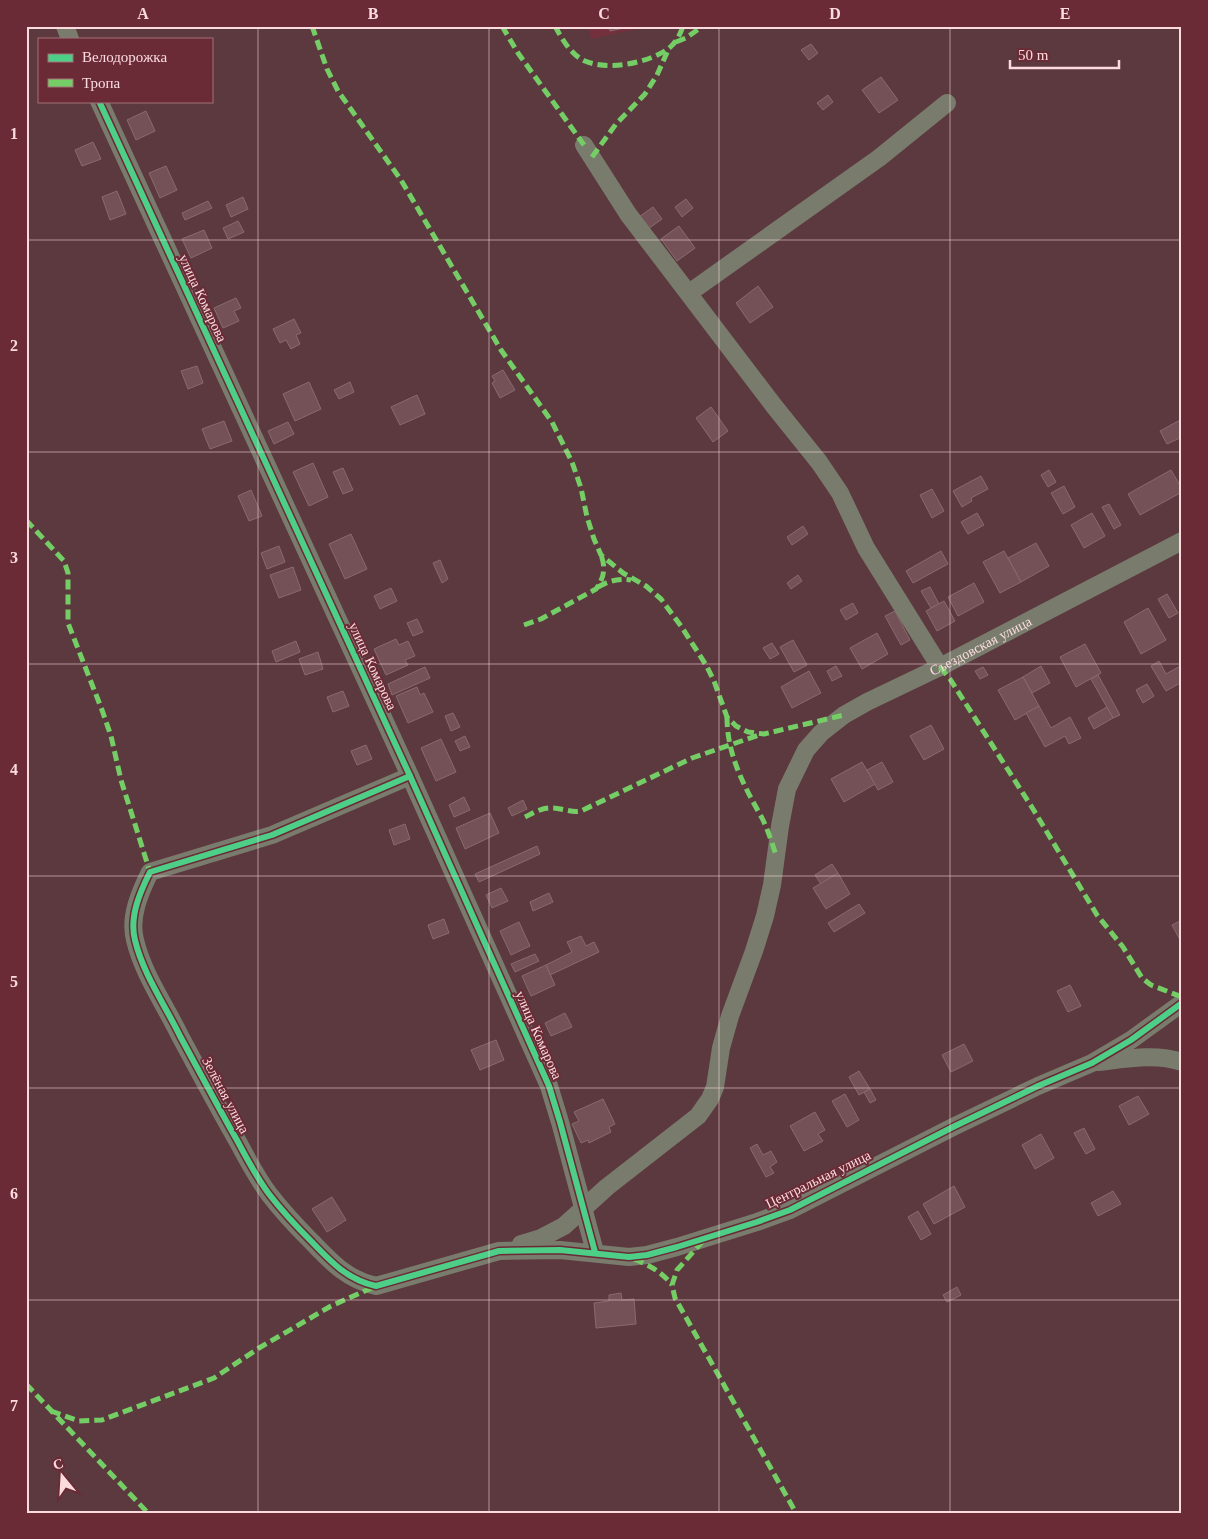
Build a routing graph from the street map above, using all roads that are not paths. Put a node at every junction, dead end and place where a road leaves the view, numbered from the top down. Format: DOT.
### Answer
graph roads {
  1 [pos="65,26"];
  2 [pos="70,38"];
  3 [pos="99,102"];
  4 [pos="947,103"];
  5 [pos="584,145"];
  6 [pos="689,293"];
  7 [pos="1182,541"];
  8 [pos="940,667"];
  9 [pos="410,776"];
  10 [pos="1182,1003"];
  11 [pos="1182,1062"];
  12 [pos="1092,1063"];
  13 [pos="582,1208"];
  14 [pos="499,1251"];
  15 [pos="595,1252"];
  16 [pos="376,1286"];
  1 -- 2 [label="street"];
  3 -- 9 [label="street, улица Комарова"];
  4 -- 6 [label="street"];
  5 -- 6 [label="street"];
  6 -- 8 [label="street"];
  7 -- 8 [label="street, Съездовская улица"];
  8 -- 13 [label="street, Съездовская улица"];
  9 -- 13 [label="street, улица Комарова"];
  9 -- 16 [label="street, Зелёная улица"];
  10 -- 12 [label="street, Центральная улица"];
  11 -- 12 [label="street"];
  12 -- 15 [label="street, Центральная улица"];
  13 -- 14 [label="street, Съездовская улица"];
  13 -- 15 [label="street, улица Комарова"];
  14 -- 15 [label="street, Центральная улица"];
  14 -- 16 [label="street, Центральная улица"];
}
